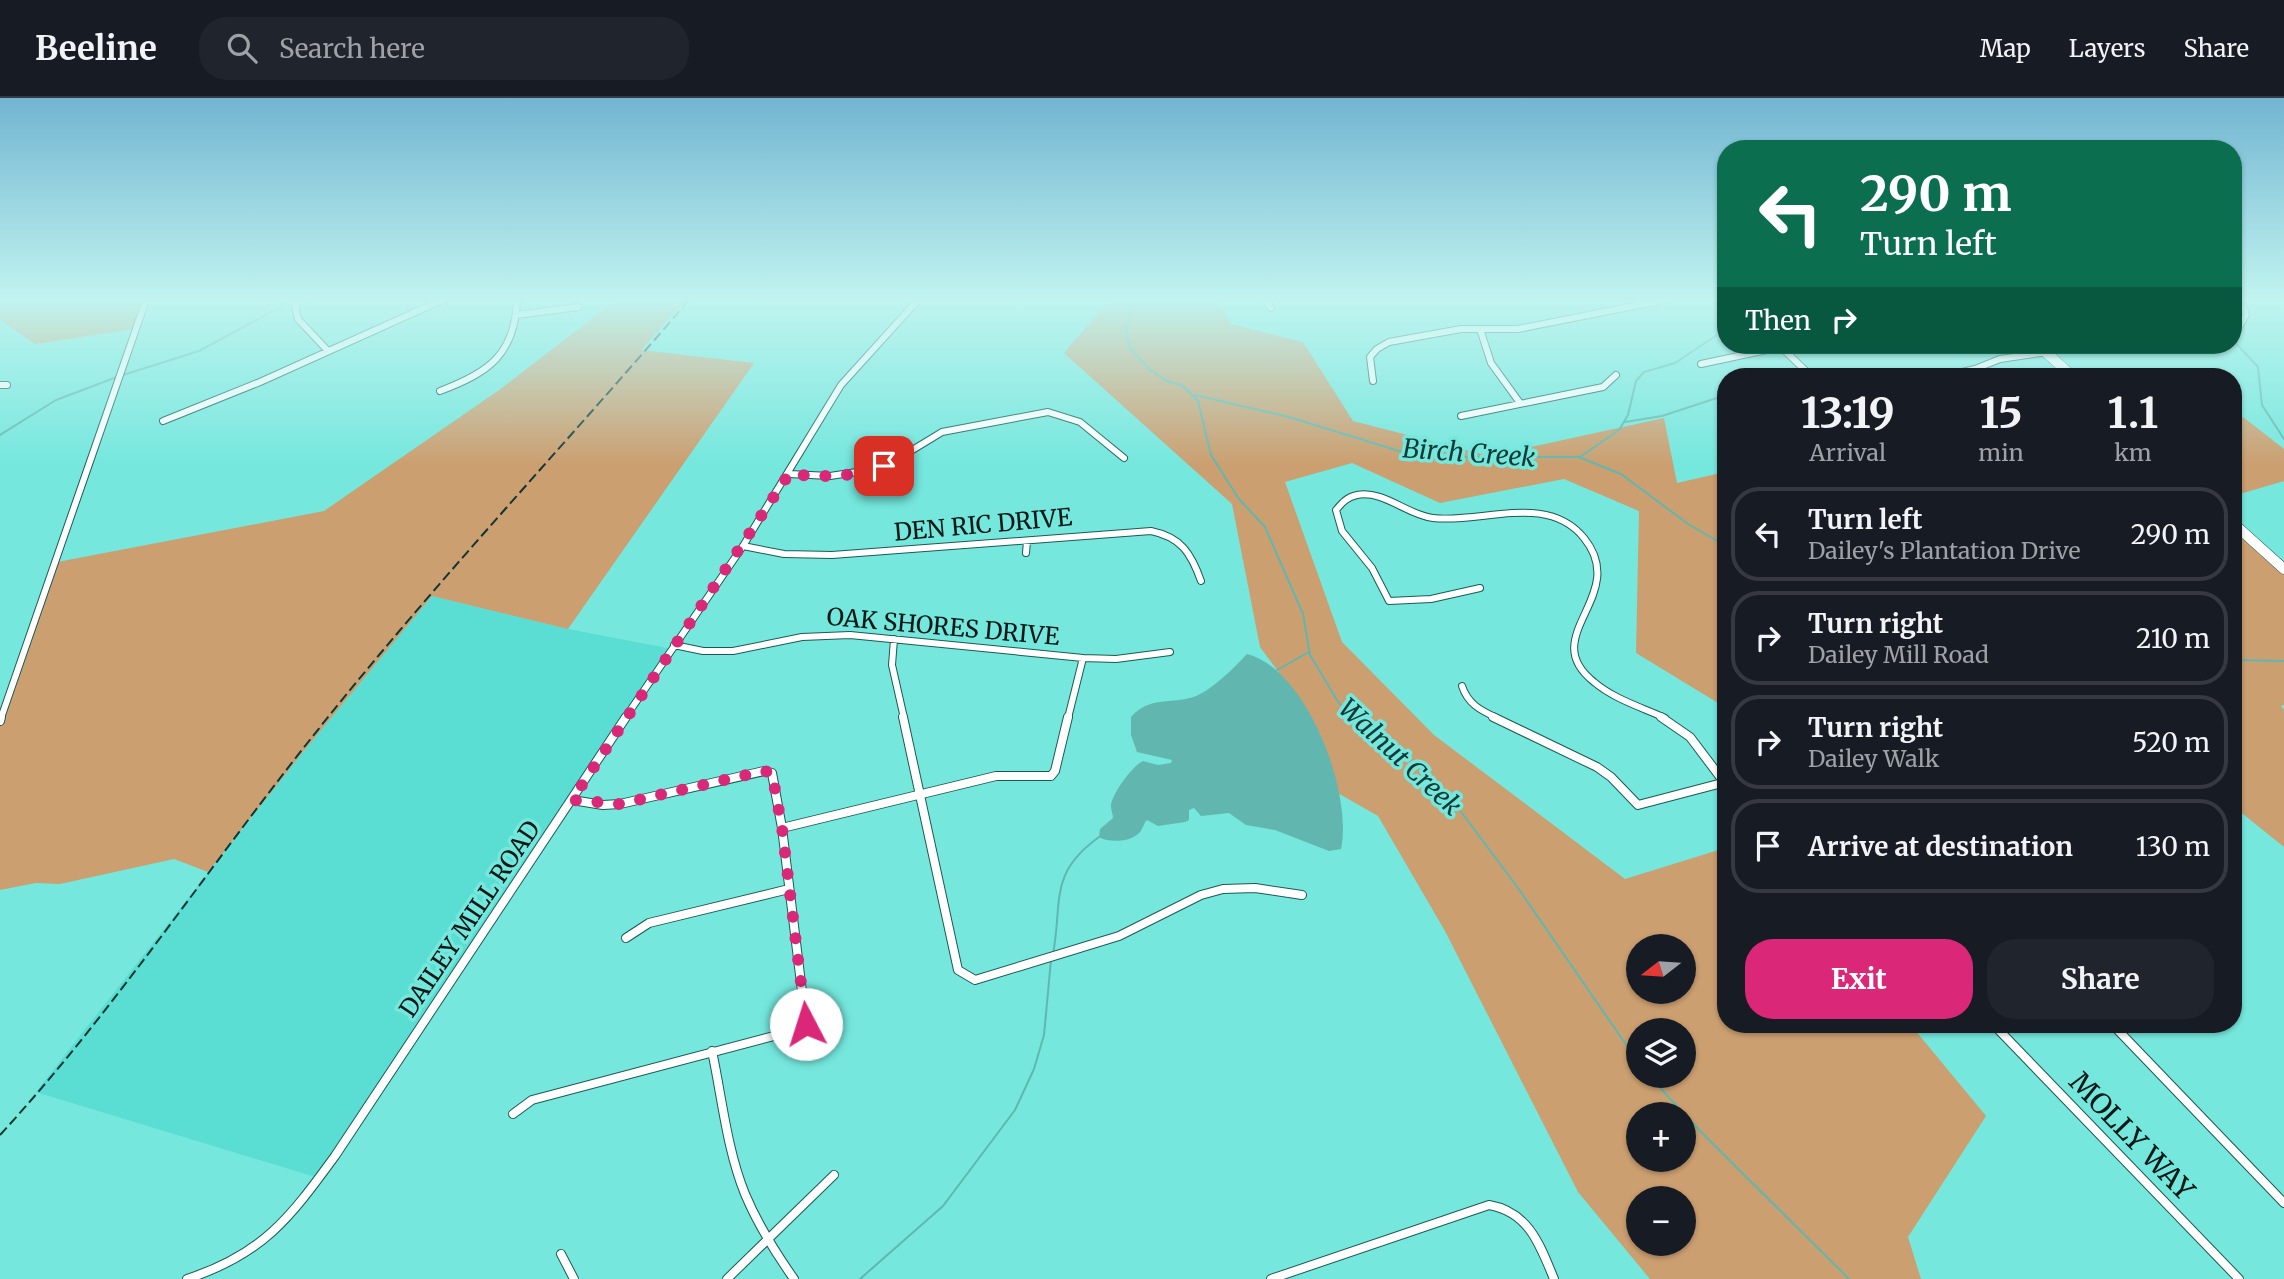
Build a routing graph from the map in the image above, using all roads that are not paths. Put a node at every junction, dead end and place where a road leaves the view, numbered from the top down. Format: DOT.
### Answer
graph roads {
  1 [pos="127,355"];
  2 [pos="318,355"];
  3 [pos="501,355"];
  4 [pos="868,355"];
  5 [pos="1372,355"];
  6 [pos="1488,355"];
  7 [pos="1740,355"];
  8 [pos="1789,355"];
  9 [pos="2017,355"];
  10 [pos="2056,355"];
  11 [pos="1701,364"];
  12 [pos="1802,368"];
  13 [pos="1978,368"];
  14 [pos="2071,368"];
  15 [pos="1616,375"];
  16 [pos="1373,381"];
  17 [pos="440,391"];
  18 [pos="1521,403"];
  19 [pos="1461,416"];
  20 [pos="163,421"];
  21 [pos="1124,458"];
  22 [pos="789,474"];
  23 [pos="2242,521"];
  24 [pos="2242,531"];
  25 [pos="1027,541"];
  26 [pos="743,547"];
  27 [pos="1026,553"];
  28 [pos="2284,559"];
  29 [pos="2284,569"];
  30 [pos="1201,581"];
  31 [pos="1480,588"];
  32 [pos="894,639"];
  33 [pos="674,645"];
  34 [pos="1170,652"];
  35 [pos="1083,658"];
  36 [pos="1462,686"];
  37 [pos="0,721"];
  38 [pos="1717,771"];
  39 [pos="1717,784"];
  40 [pos="920,793"];
  41 [pos="572,800"];
  42 [pos="782,828"];
  43 [pos="789,889"];
  44 [pos="1302,895"];
  45 [pos="625,938"];
  46 [pos="2002,1033"];
  47 [pos="2121,1033"];
  48 [pos="712,1051"];
  49 [pos="513,1114"];
  50 [pos="834,1175"];
  51 [pos="2284,1203"];
  52 [pos="768,1241"];
  53 [pos="561,1254"];
  54 [pos="187,1279"];
  55 [pos="574,1279"];
  56 [pos="727,1279"];
  57 [pos="794,1279"];
  58 [pos="1271,1279"];
  59 [pos="1554,1279"];
  60 [pos="2239,1279"];
  1 -- 37 [label="street"];
  2 -- 20 [label="street"];
  3 -- 17 [label="street"];
  4 -- 22 [label="street, DAILEY MILL ROAD"];
  5 -- 16 [label="street"];
  6 -- 18 [label="street"];
  7 -- 11 [label="street"];
  8 -- 12 [label="street"];
  9 -- 13 [label="street"];
  10 -- 14 [label="main road"];
  15 -- 18 [label="street"];
  18 -- 19 [label="street"];
  21 -- 22 [label="street"];
  22 -- 26 [label="street, DAILEY MILL ROAD"];
  23 -- 28 [label="main road"];
  24 -- 29 [label="main road"];
  25 -- 26 [label="street, DEN RIC DRIVE"];
  25 -- 27 [label="street"];
  25 -- 30 [label="street, DEN RIC DRIVE"];
  26 -- 33 [label="street, DAILEY MILL ROAD"];
  31 -- 38 [label="street"];
  32 -- 33 [label="street, OAK SHORES DRIVE"];
  32 -- 35 [label="street, OAK SHORES DRIVE"];
  32 -- 40 [label="street"];
  33 -- 41 [label="street, DAILEY MILL ROAD"];
  34 -- 35 [label="street, OAK SHORES DRIVE"];
  35 -- 40 [label="street"];
  36 -- 39 [label="street"];
  40 -- 42 [label="street"];
  40 -- 44 [label="street"];
  41 -- 42 [label="street"];
  41 -- 54 [label="street, DAILEY MILL ROAD"];
  42 -- 43 [label="street"];
  43 -- 45 [label="street"];
  43 -- 48 [label="street"];
  46 -- 60 [label="street, MOLLY WAY"];
  47 -- 51 [label="street"];
  48 -- 49 [label="street"];
  48 -- 52 [label="street"];
  50 -- 52 [label="street"];
  52 -- 56 [label="street"];
  52 -- 57 [label="street"];
  53 -- 55 [label="street"];
  58 -- 59 [label="street"];
}
